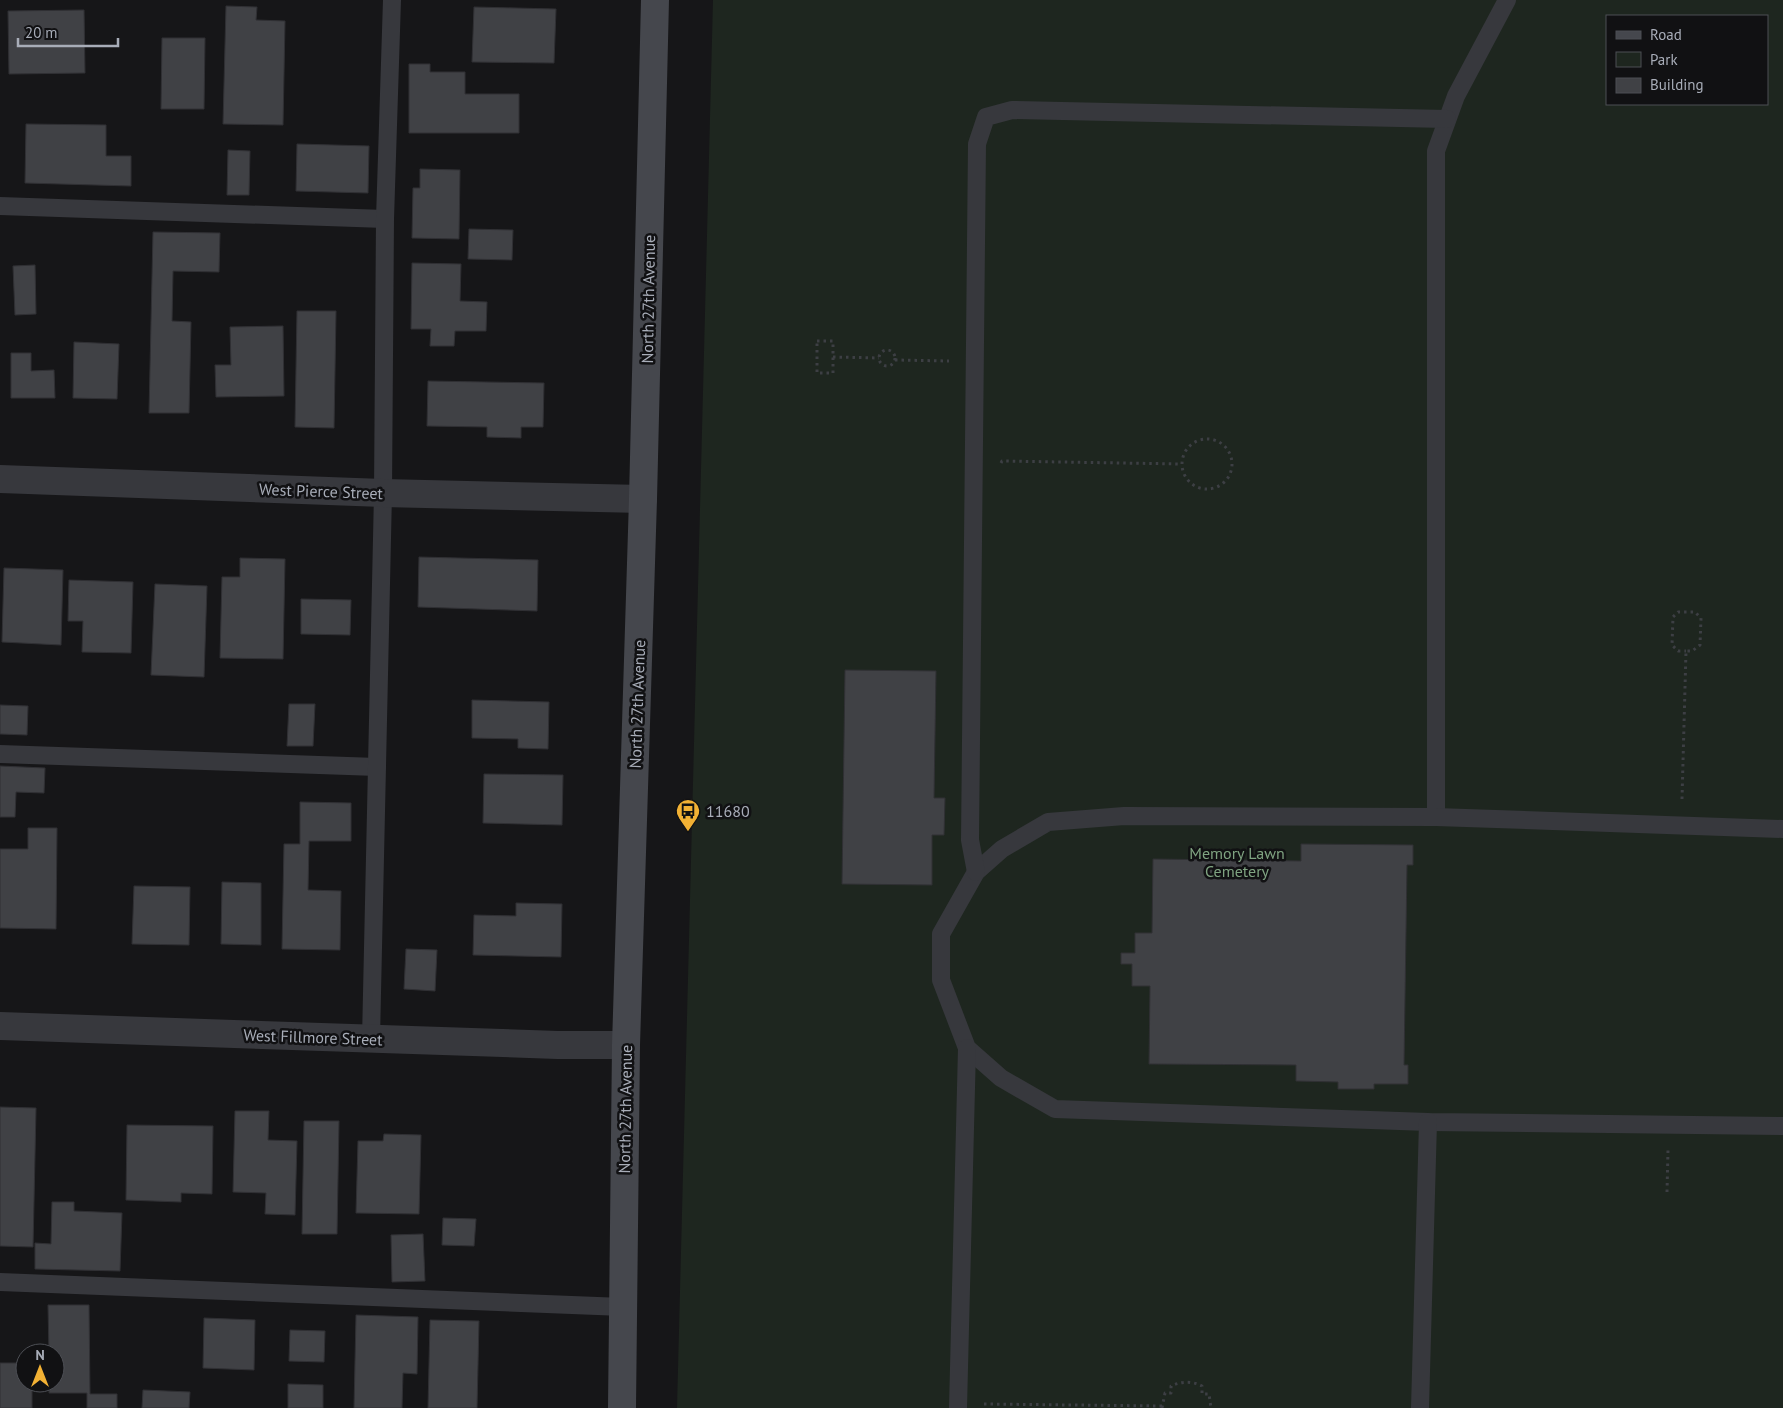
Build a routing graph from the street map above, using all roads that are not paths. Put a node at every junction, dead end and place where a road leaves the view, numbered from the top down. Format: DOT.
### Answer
graph roads {
  1 [pos="392,0"];
  2 [pos="655,0"];
  3 [pos="1507,0"];
  4 [pos="1448,119"];
  5 [pos="0,206"];
  6 [pos="385,219"];
  7 [pos="0,479"];
  8 [pos="384,493"];
  9 [pos="643,499"];
  10 [pos="0,754"];
  11 [pos="378,767"];
  12 [pos="1436,817"];
  13 [pos="1783,830"];
  14 [pos="976,872"];
  15 [pos="0,1026"];
  16 [pos="371,1039"];
  17 [pos="626,1045"];
  18 [pos="967,1048"];
  19 [pos="1428,1122"];
  20 [pos="1783,1126"];
  21 [pos="0,1282"];
  22 [pos="623,1307"];
  23 [pos="958,1406"];
  24 [pos="622,1408"];
  25 [pos="1420,1408"];
  1 -- 6 [label="lane"];
  2 -- 9 [label="main road, North 27th Avenue"];
  3 -- 4 [label="lane"];
  4 -- 12 [label="lane"];
  4 -- 14 [label="lane"];
  5 -- 6 [label="lane"];
  6 -- 8 [label="lane"];
  7 -- 8 [label="street, West Pierce Street"];
  8 -- 9 [label="street, West Pierce Street"];
  8 -- 11 [label="lane"];
  9 -- 17 [label="main road, North 27th Avenue"];
  10 -- 11 [label="lane"];
  11 -- 16 [label="lane"];
  12 -- 13 [label="lane"];
  12 -- 14 [label="lane"];
  14 -- 18 [label="lane"];
  15 -- 16 [label="street, West Fillmore Street"];
  16 -- 17 [label="street, West Fillmore Street"];
  17 -- 22 [label="main road, North 27th Avenue"];
  18 -- 19 [label="lane"];
  18 -- 23 [label="lane"];
  19 -- 20 [label="lane"];
  19 -- 25 [label="lane"];
  21 -- 22 [label="lane"];
  22 -- 24 [label="main road, North 27th Avenue"];
}
